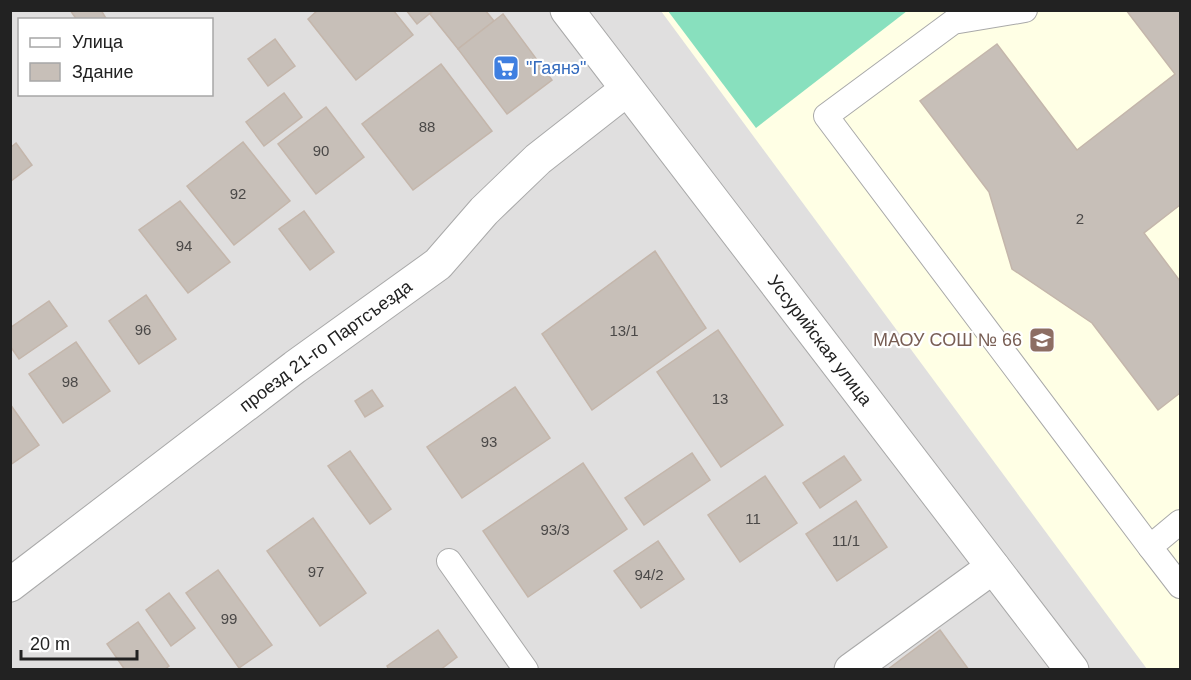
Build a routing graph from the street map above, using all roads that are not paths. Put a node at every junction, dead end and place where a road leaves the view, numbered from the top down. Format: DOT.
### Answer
graph roads {
  1 [pos="567,10"];
  2 [pos="1025,10"];
  3 [pos="626,90"];
  4 [pos="1180,522"];
  5 [pos="1150,546"];
  6 [pos="448,561"];
  7 [pos="993,567"];
  8 [pos="10,585"];
  9 [pos="1180,586"];
  10 [pos="526,669"];
  11 [pos="851,669"];
  12 [pos="1072,669"];
  1 -- 3 [label="street, Уссурийская улица"];
  2 -- 5 [label="lane"];
  3 -- 7 [label="street, Уссурийская улица"];
  3 -- 8 [label="street, проезд 21-го Партсъезда"];
  4 -- 5 [label="lane"];
  5 -- 9 [label="lane"];
  6 -- 10 [label="lane"];
  7 -- 11 [label="street"];
  7 -- 12 [label="street, Уссурийская улица"];
}
